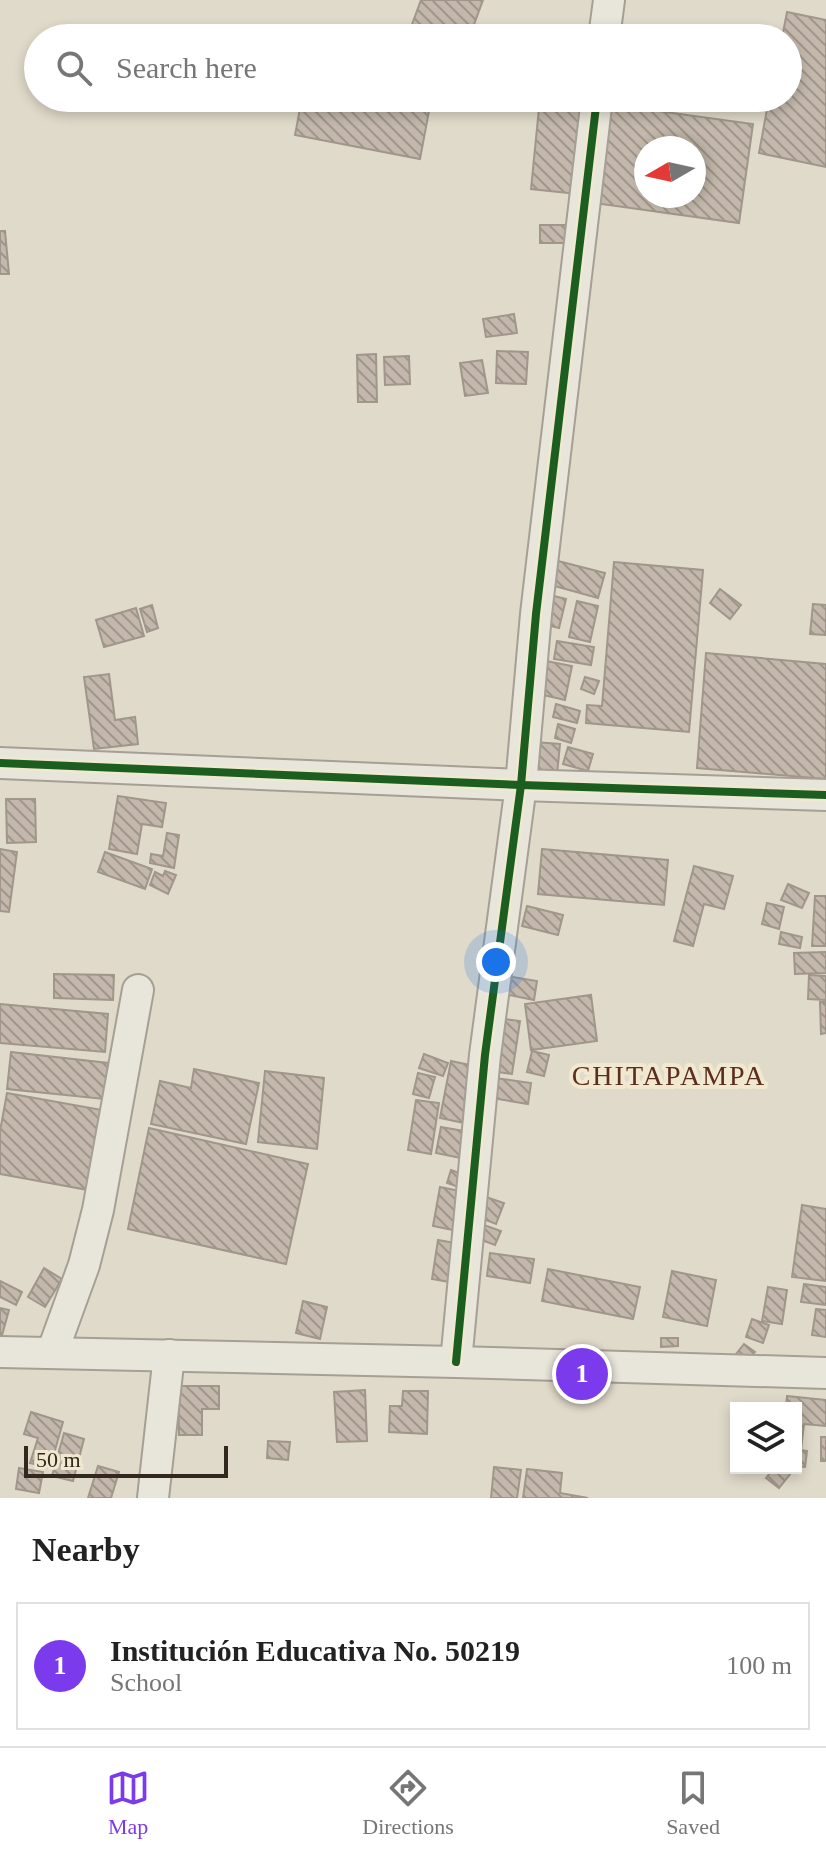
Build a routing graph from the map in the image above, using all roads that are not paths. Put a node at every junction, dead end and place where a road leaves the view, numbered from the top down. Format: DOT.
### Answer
graph roads {
  1 [pos="609,0"];
  2 [pos="606,24"];
  3 [pos="595,112"];
  4 [pos="0,763"];
  5 [pos="521,785"];
  6 [pos="826,795"];
  7 [pos="138,990"];
  8 [pos="0,1352"];
  9 [pos="52,1353"];
  10 [pos="169,1355"];
  11 [pos="456,1362"];
  12 [pos="826,1373"];
  13 [pos="153,1498"];
  1 -- 2 [label="street"];
  3 -- 5 [label="street"];
  4 -- 5 [label="street"];
  5 -- 6 [label="street"];
  5 -- 11 [label="street"];
  7 -- 9 [label="street"];
  8 -- 9 [label="street"];
  9 -- 10 [label="street"];
  10 -- 11 [label="street"];
  10 -- 13 [label="street"];
  11 -- 12 [label="street"];
}
